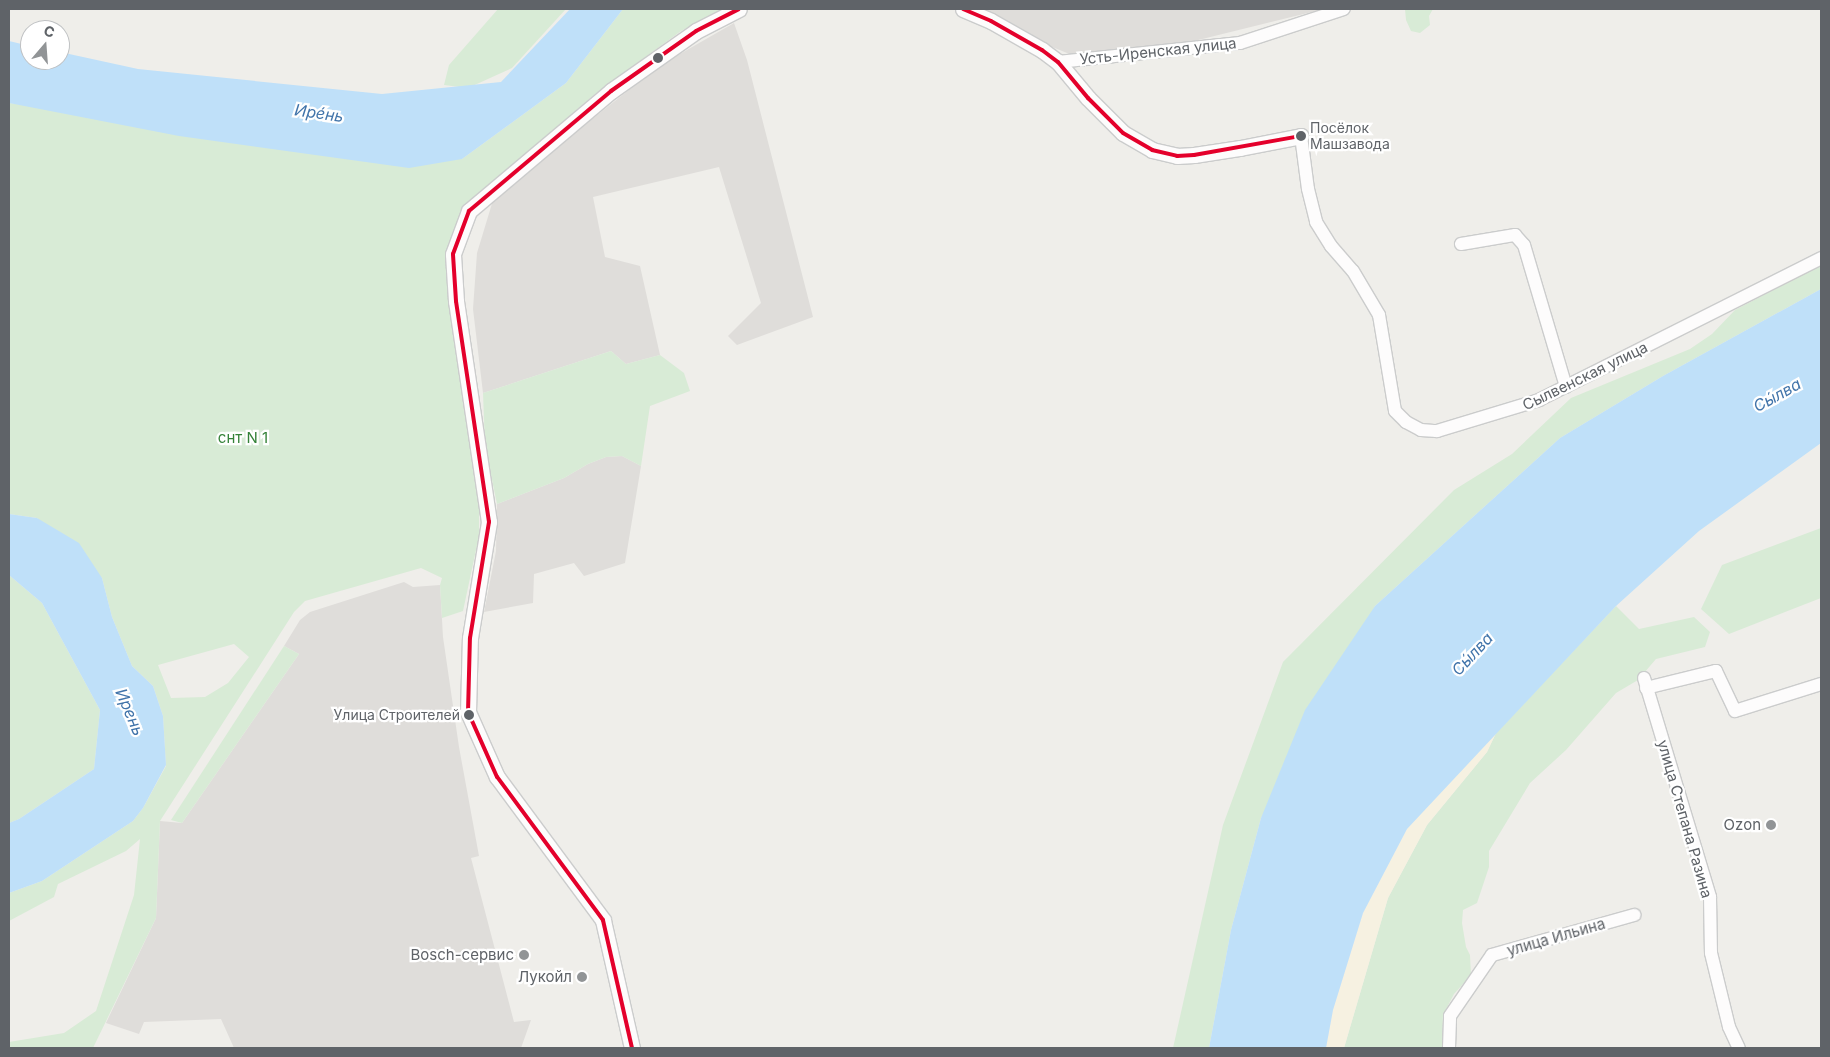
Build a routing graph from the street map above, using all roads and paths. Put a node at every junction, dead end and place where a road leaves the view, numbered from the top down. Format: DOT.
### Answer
graph roads {
  1 [pos="739,9"];
  2 [pos="963,9"];
  3 [pos="1344,9"];
  4 [pos="1058,62"];
  5 [pos="1301,136"];
  6 [pos="1461,244"];
  7 [pos="1821,258"];
  8 [pos="1566,387"];
  9 [pos="1821,684"];
  10 [pos="1634,915"];
  11 [pos="632,1048"];
  12 [pos="1449,1048"];
  13 [pos="1739,1048"];
  1 -- 11 [label="street"];
  2 -- 4 [label="street"];
  3 -- 4 [label="street, Усть-Иренская улица"];
  4 -- 5 [label="street"];
  5 -- 8 [label="street, Сылвенская улица"];
  6 -- 8 [label="street"];
  7 -- 8 [label="street, Сылвенская улица"];
  9 -- 13 [label="street, улица Степана Разина"];
  10 -- 12 [label="street, улица Ильина"];
}
